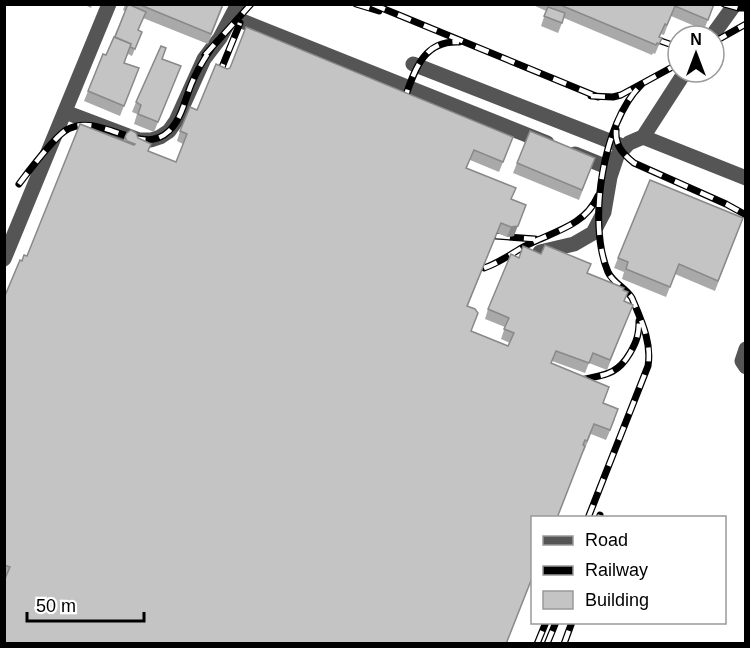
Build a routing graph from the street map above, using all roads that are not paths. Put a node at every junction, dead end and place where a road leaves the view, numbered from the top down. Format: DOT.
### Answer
graph roads {
  1 [pos="109,4"];
  2 [pos="735,4"];
  3 [pos="235,11"];
  4 [pos="721,24"];
  5 [pos="413,64"];
  6 [pos="677,84"];
  7 [pos="65,112"];
  8 [pos="643,137"];
  9 [pos="625,147"];
  10 [pos="612,169"];
  11 [pos="746,178"];
  12 [pos="540,252"];
  13 [pos="4,259"];
  14 [pos="746,349"];
  15 [pos="746,367"];
  1 -- 7 [label="lane"];
  2 -- 4 [label="lane"];
  3 -- 7 [label="lane"];
  3 -- 10 [label="lane"];
  5 -- 9 [label="lane"];
  6 -- 8 [label="lane"];
  7 -- 13 [label="lane"];
  8 -- 9 [label="lane"];
  8 -- 11 [label="lane"];
  9 -- 10 [label="lane"];
  10 -- 12 [label="lane"];
  14 -- 15 [label="lane"];
}
